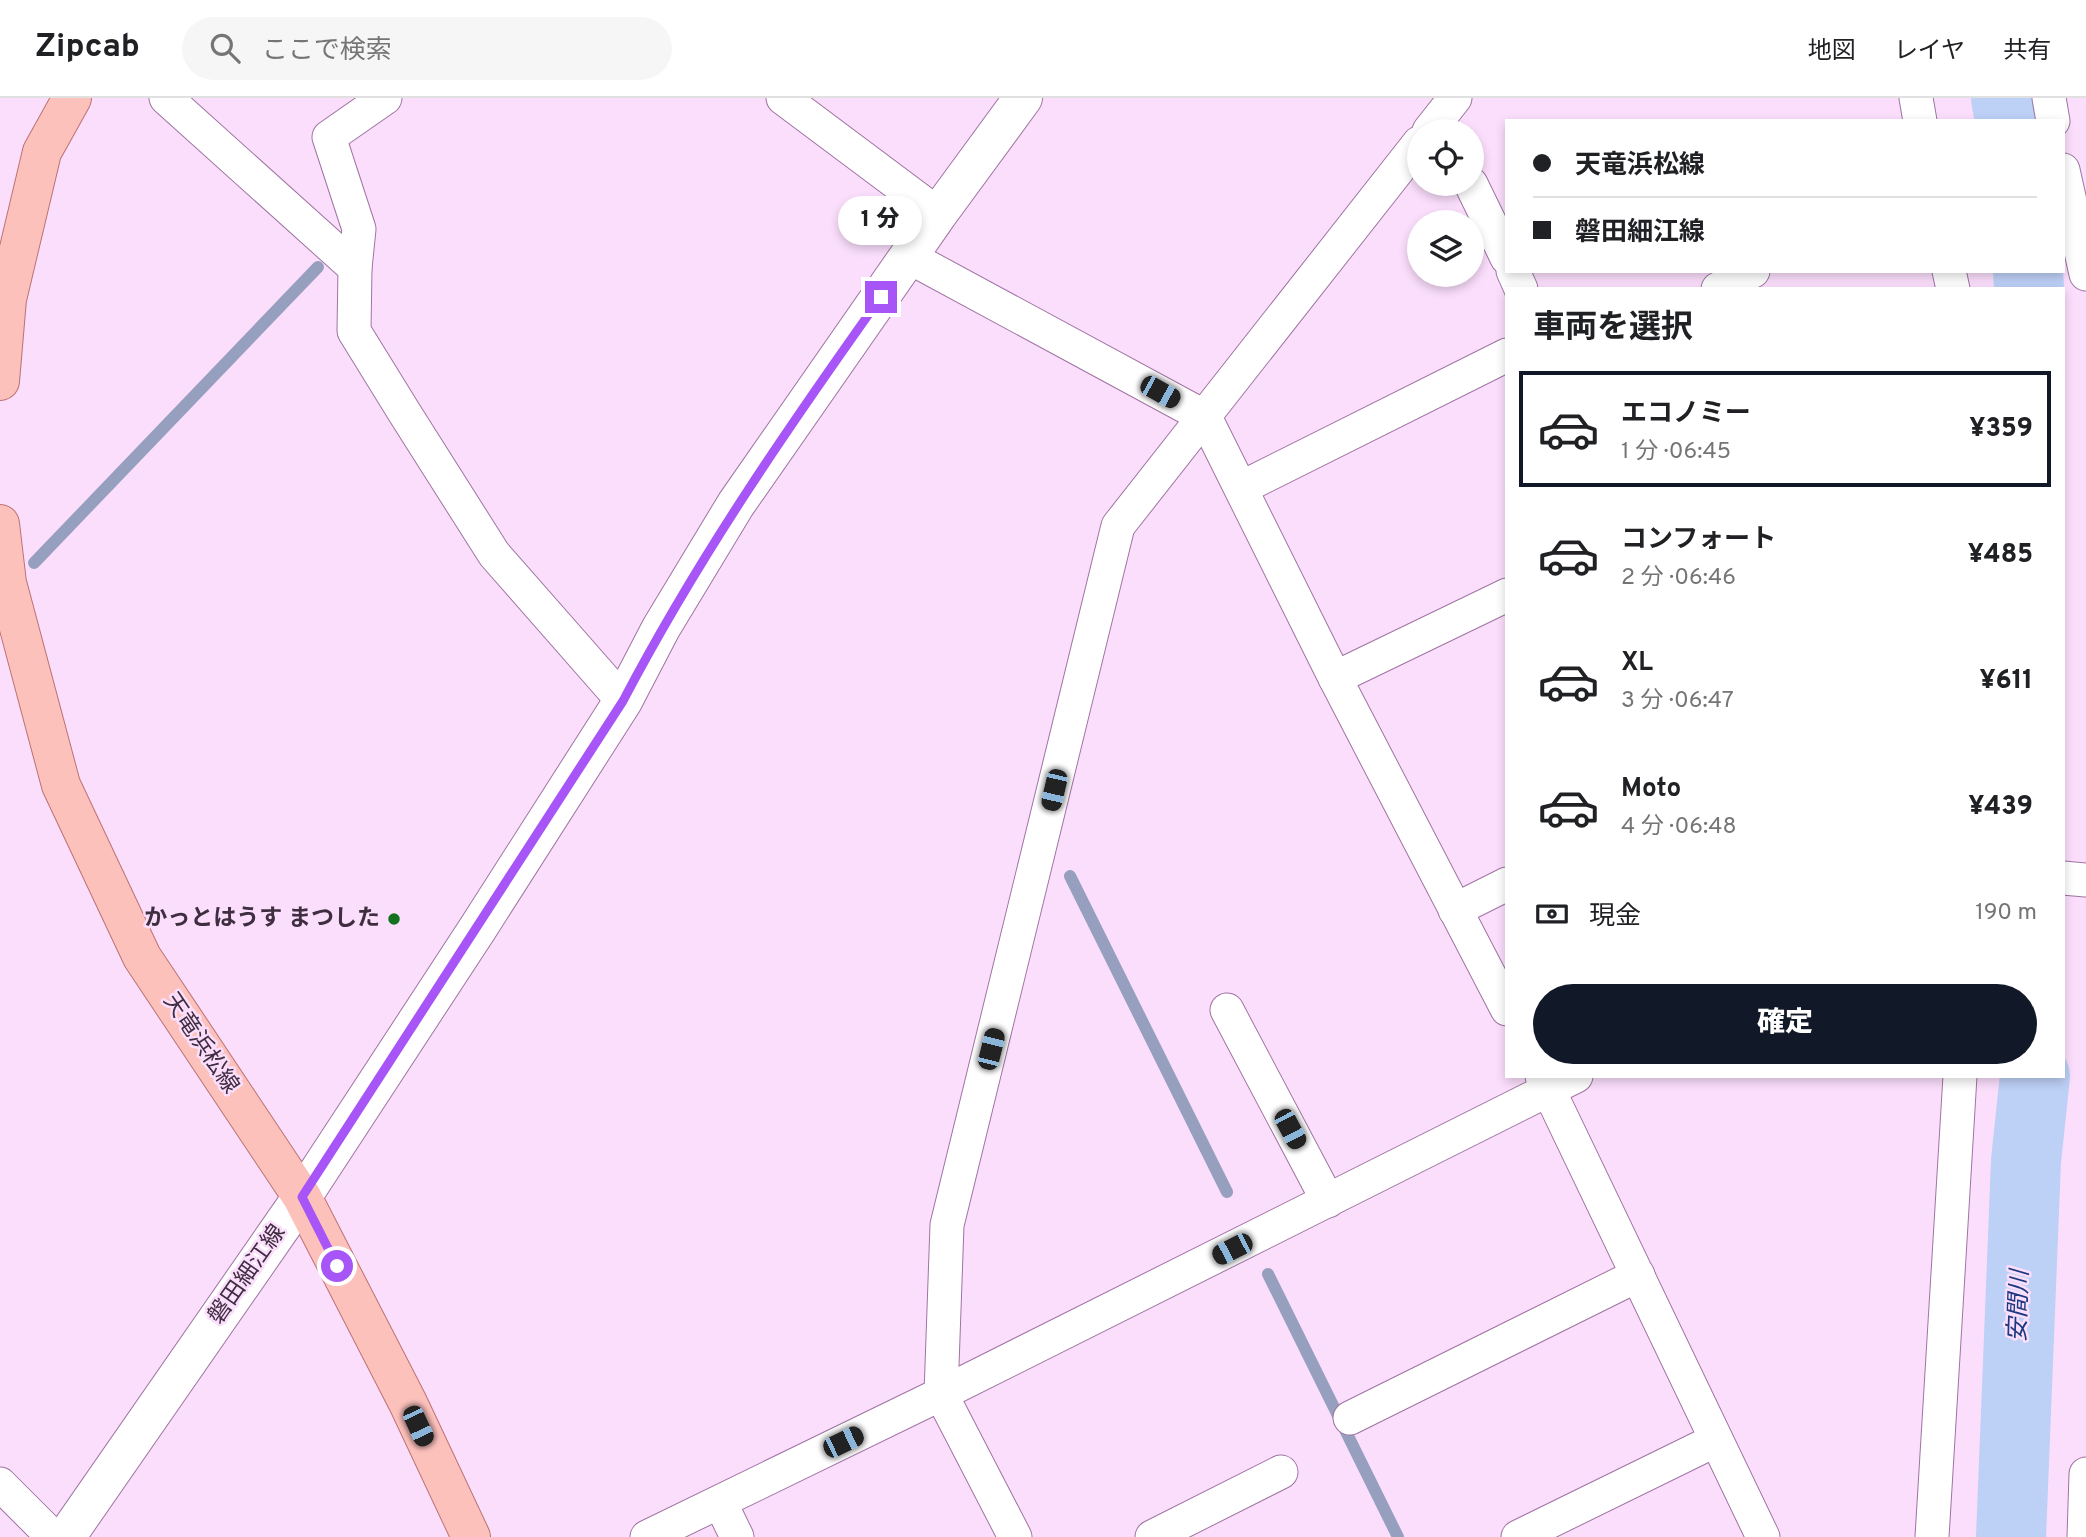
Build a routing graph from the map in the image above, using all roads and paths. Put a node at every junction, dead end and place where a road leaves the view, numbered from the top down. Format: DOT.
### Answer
graph roads {
  1 [pos="72,98"];
  2 [pos="166,98"];
  3 [pos="385,98"];
  4 [pos="783,98"];
  5 [pos="1023,98"];
  6 [pos="1916,98"];
  7 [pos="2049,98"];
  8 [pos="1920,119"];
  9 [pos="2053,119"];
  10 [pos="1407,162"];
  11 [pos="2065,179"];
  12 [pos="1477,196"];
  13 [pos="938,214"];
  14 [pos="1505,254"];
  15 [pos="909,257"];
  16 [pos="355,268"];
  17 [pos="1749,273"];
  18 [pos="2086,274"];
  19 [pos="1722,287"];
  20 [pos="1505,356"];
  21 [pos="0,381"];
  22 [pos="1205,417"];
  23 [pos="1241,488"];
  24 [pos="0,524"];
  25 [pos="3,587"];
  26 [pos="1505,595"];
  27 [pos="1335,678"];
  28 [pos="623,701"];
  29 [pos="2065,877"];
  30 [pos="2086,880"];
  31 [pos="1505,885"];
  32 [pos="1455,910"];
  33 [pos="1505,1005"];
  34 [pos="1227,1010"];
  35 [pos="1960,1078"];
  36 [pos="1556,1081"];
  37 [pos="302,1197"];
  38 [pos="1328,1201"];
  39 [pos="1638,1275"];
  40 [pos="941,1394"];
  41 [pos="1350,1418"];
  42 [pos="1716,1440"];
  43 [pos="1281,1472"];
  44 [pos="2086,1474"];
  45 [pos="0,1484"];
  46 [pos="720,1502"];
  47 [pos="53,1537"];
  48 [pos="66,1537"];
  49 [pos="471,1537"];
  50 [pos="647,1537"];
  51 [pos="737,1537"];
  52 [pos="1015,1537"];
  53 [pos="1152,1537"];
  54 [pos="1518,1537"];
  55 [pos="1763,1537"];
  56 [pos="1932,1537"];
  57 [pos="2084,1537"];
  1 -- 21 [label="main road"];
  2 -- 16 [label="street"];
  3 -- 16 [label="street"];
  4 -- 13 [label="street"];
  5 -- 13 [label="main road, 磐田細江線"];
  6 -- 8 [label="street"];
  7 -- 9 [label="street"];
  10 -- 22 [label="street"];
  11 -- 18 [label="street"];
  12 -- 14 [label="street"];
  13 -- 15 [label="main road, 磐田細江線"];
  15 -- 22 [label="street"];
  15 -- 28 [label="main road, 磐田細江線"];
  16 -- 28 [label="street"];
  17 -- 19 [label="street"];
  20 -- 23 [label="street"];
  22 -- 23 [label="street"];
  22 -- 40 [label="street"];
  23 -- 27 [label="street"];
  24 -- 25 [label="main road, 天竜浜松線"];
  25 -- 37 [label="main road, 天竜浜松線"];
  26 -- 27 [label="street"];
  27 -- 32 [label="street"];
  28 -- 37 [label="main road, 磐田細江線"];
  29 -- 30 [label="street"];
  31 -- 32 [label="street"];
  32 -- 33 [label="street"];
  34 -- 38 [label="street"];
  35 -- 56 [label="street"];
  36 -- 38 [label="street"];
  36 -- 39 [label="street"];
  37 -- 48 [label="main road, 磐田細江線"];
  37 -- 49 [label="main road, 天竜浜松線"];
  38 -- 40 [label="street"];
  39 -- 41 [label="street"];
  39 -- 42 [label="street"];
  40 -- 46 [label="street"];
  40 -- 52 [label="street"];
  42 -- 54 [label="street"];
  42 -- 55 [label="street"];
  43 -- 53 [label="street"];
  44 -- 57 [label="street"];
  45 -- 47 [label="street"];
  46 -- 50 [label="street"];
  46 -- 51 [label="street"];
}
